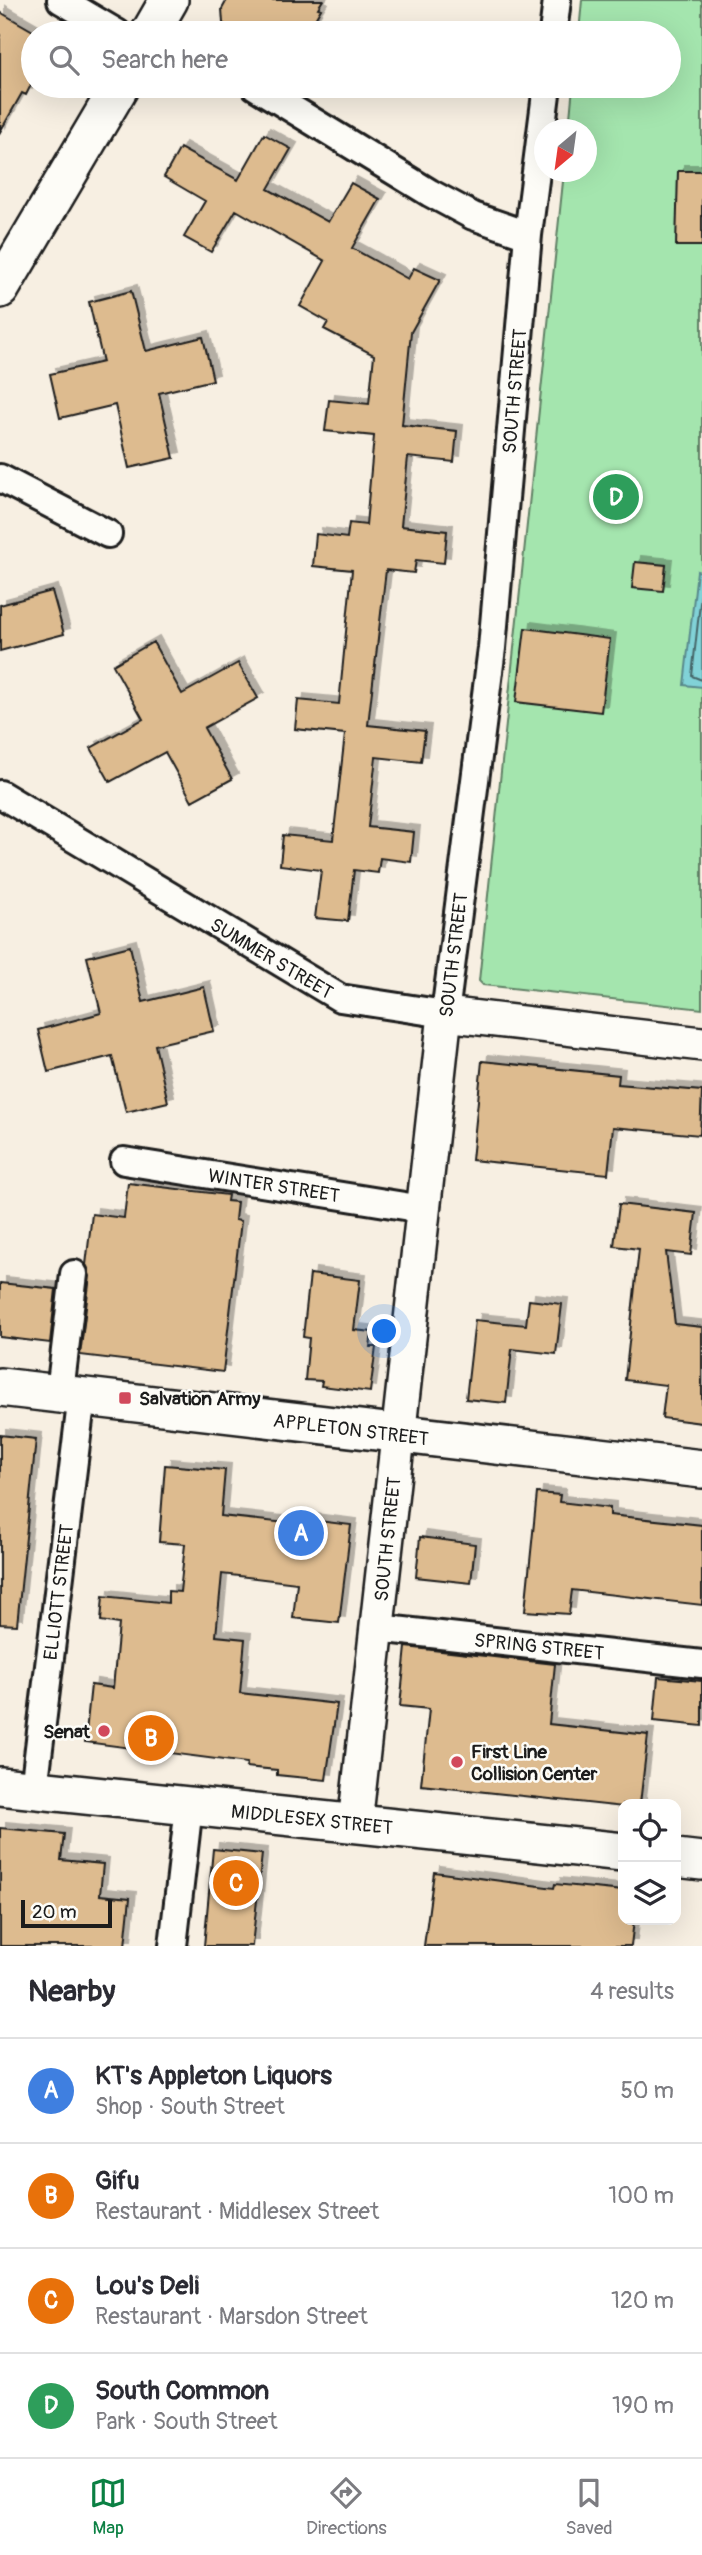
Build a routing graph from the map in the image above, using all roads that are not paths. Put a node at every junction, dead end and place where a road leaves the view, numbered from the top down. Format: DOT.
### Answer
graph roads {
  1 [pos="61,0"];
  2 [pos="557,0"];
  3 [pos="97,21"];
  4 [pos="554,21"];
  5 [pos="113,98"];
  6 [pos="275,98"];
  7 [pos="545,98"];
  8 [pos="528,235"];
  9 [pos="0,289"];
  10 [pos="0,478"];
  11 [pos="108,534"];
  12 [pos="0,794"];
  13 [pos="445,1014"];
  14 [pos="702,1044"];
  15 [pos="124,1161"];
  16 [pos="424,1209"];
  17 [pos="74,1274"];
  18 [pos="0,1387"];
  19 [pos="71,1394"];
  20 [pos="398,1435"];
  21 [pos="702,1469"];
  22 [pos="377,1628"];
  23 [pos="702,1664"];
  24 [pos="17,1788"];
  25 [pos="189,1806"];
  26 [pos="355,1824"];
  27 [pos="618,1851"];
  28 [pos="681,1859"];
  29 [pos="702,1861"];
  30 [pos="173,1946"];
  1 -- 3 [label="street"];
  2 -- 4 [label="street"];
  5 -- 9 [label="main road"];
  6 -- 8 [label="street"];
  7 -- 8 [label="street, SOUTH STREET"];
  8 -- 13 [label="street, SOUTH STREET"];
  10 -- 11 [label="street"];
  12 -- 13 [label="street, SUMMER STREET"];
  13 -- 14 [label="street, SUMMER STREET"];
  13 -- 16 [label="street, SOUTH STREET"];
  15 -- 16 [label="street, WINTER STREET"];
  16 -- 20 [label="street, SOUTH STREET"];
  17 -- 19 [label="street, ELLIOTT STREET"];
  18 -- 19 [label="main road, APPLETON STREET"];
  19 -- 20 [label="main road, APPLETON STREET"];
  19 -- 24 [label="street, ELLIOTT STREET"];
  20 -- 21 [label="main road, APPLETON STREET"];
  20 -- 22 [label="street, SOUTH STREET"];
  22 -- 23 [label="street, SPRING STREET"];
  22 -- 26 [label="street, SOUTH STREET"];
  24 -- 25 [label="main road, MIDDLESEX STREET"];
  25 -- 26 [label="main road, MIDDLESEX STREET"];
  25 -- 30 [label="street"];
  26 -- 27 [label="main road, MIDDLESEX STREET"];
  28 -- 29 [label="main road"];
}
